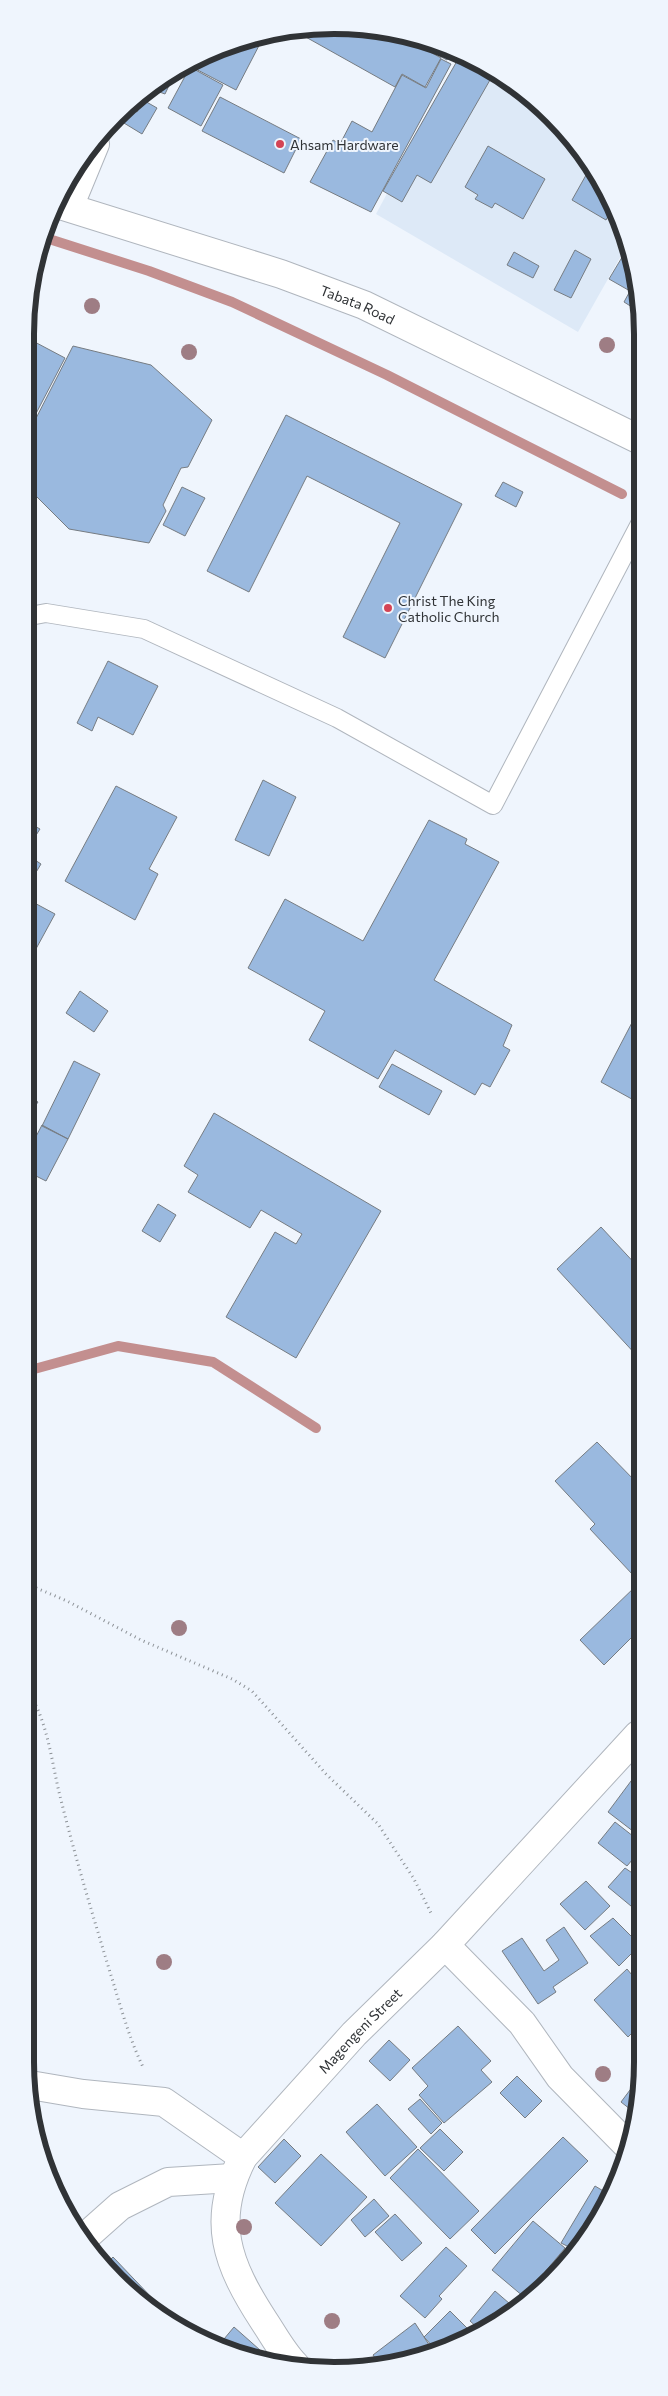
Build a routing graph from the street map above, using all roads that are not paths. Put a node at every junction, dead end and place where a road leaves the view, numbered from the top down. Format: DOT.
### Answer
graph roads {
  1 [pos="81,173"];
  2 [pos="64,206"];
  3 [pos="634,437"];
  4 [pos="634,535"];
  5 [pos="34,615"];
  6 [pos="633,1749"];
  7 [pos="445,1945"];
  8 [pos="34,2086"];
  9 [pos="624,2141"];
  10 [pos="238,2167"];
  11 [pos="88,2234"];
  12 [pos="291,2359"];
  1 -- 2 [label="street"];
  2 -- 3 [label="street, Tabata Road"];
  4 -- 5 [label="lane"];
  6 -- 7 [label="street, Magengeni Street"];
  7 -- 9 [label="street"];
  7 -- 10 [label="street, Magengeni Street"];
  8 -- 10 [label="street"];
  10 -- 11 [label="street"];
  10 -- 12 [label="street"];
}
